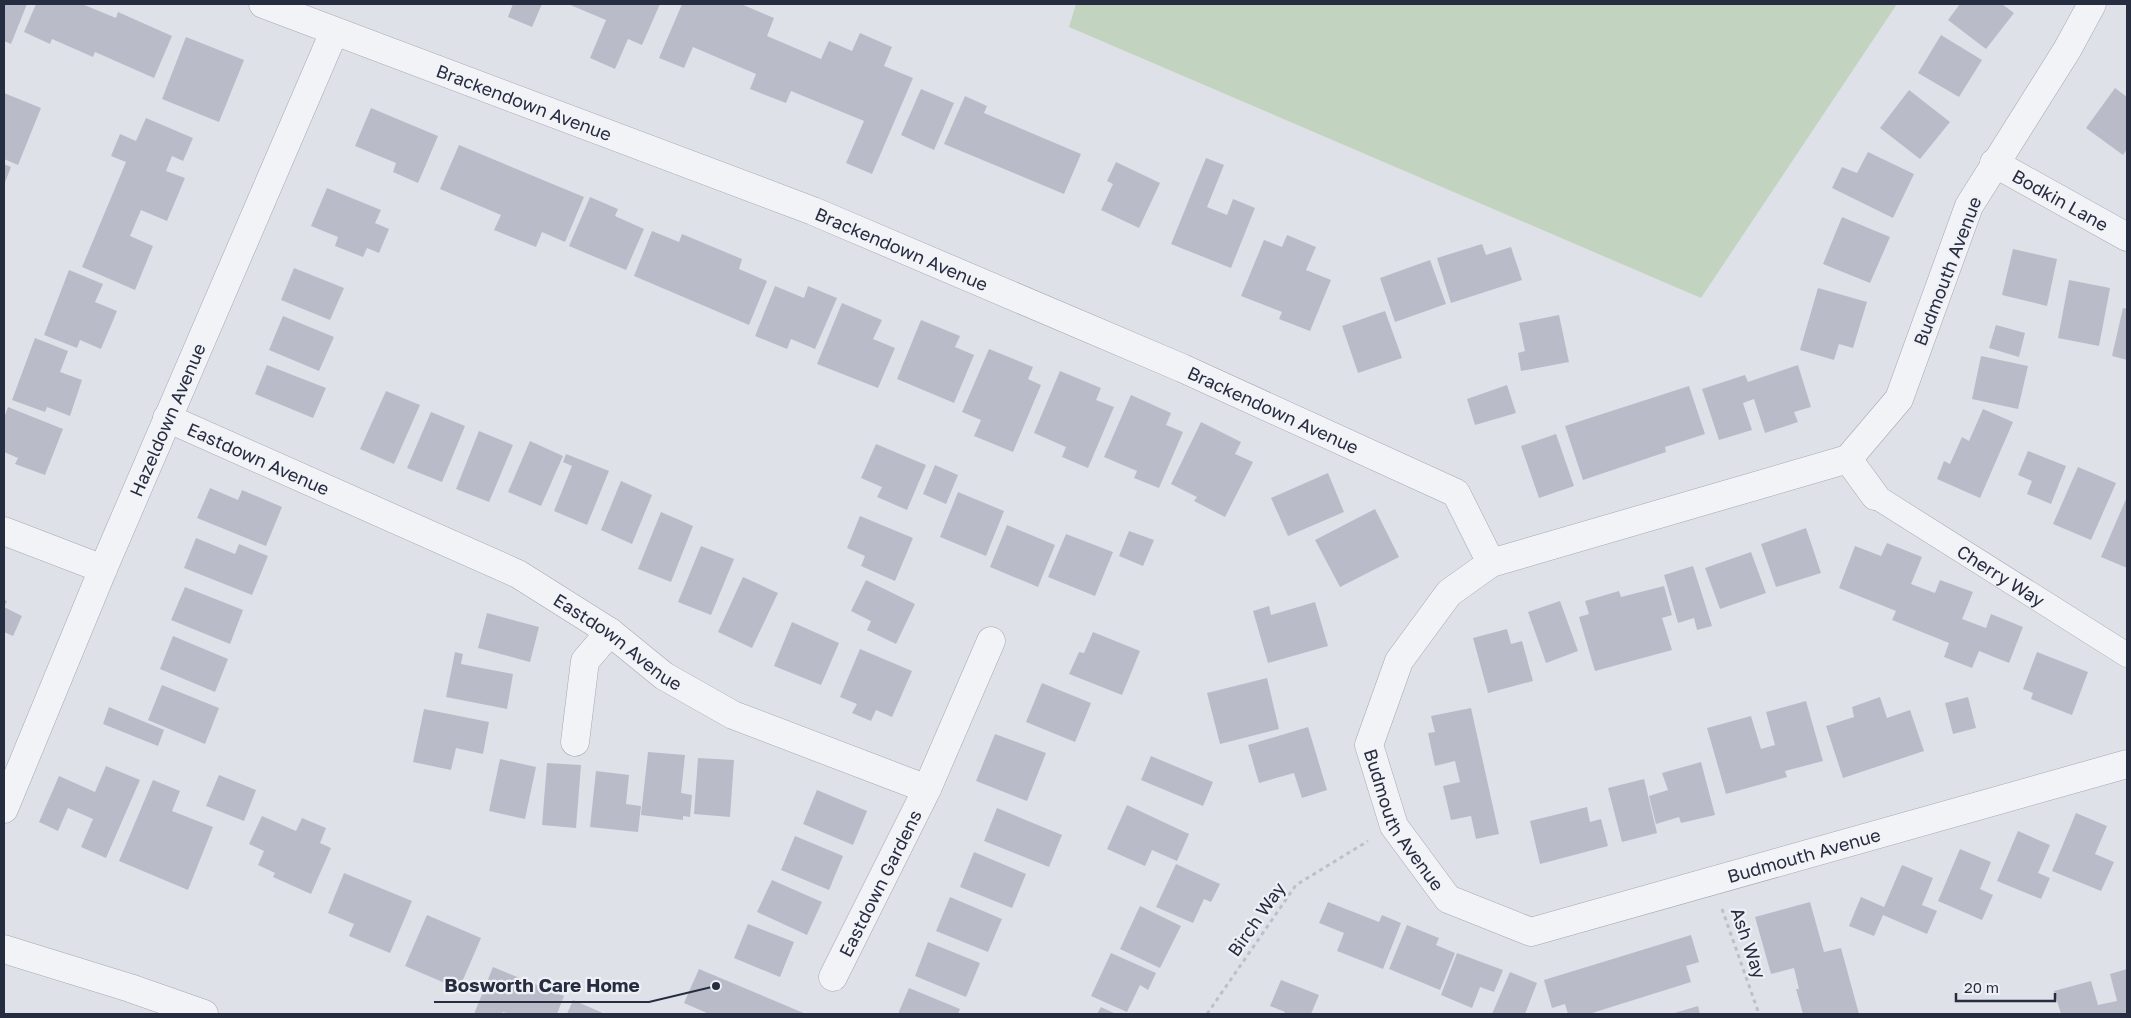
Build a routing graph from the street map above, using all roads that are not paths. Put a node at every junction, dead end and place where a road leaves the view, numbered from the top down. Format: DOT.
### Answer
graph roads {
  1 [pos="263,4"];
  2 [pos="2092,4"];
  3 [pos="334,32"];
  4 [pos="1994,163"];
  5 [pos="2127,237"];
  6 [pos="168,418"];
  7 [pos="1848,459"];
  8 [pos="1875,496"];
  9 [pos="4,531"];
  10 [pos="1491,563"];
  11 [pos="103,569"];
  12 [pos="610,632"];
  13 [pos="991,641"];
  14 [pos="2127,655"];
  15 [pos="575,742"];
  16 [pos="2127,764"];
  17 [pos="927,789"];
  18 [pos="4,809"];
  19 [pos="4,949"];
  20 [pos="834,976"];
  21 [pos="204,1014"];
  1 -- 3 [label="street, Brackendown Avenue"];
  2 -- 4 [label="street, Budmouth Avenue"];
  3 -- 6 [label="street, Hazeldown Avenue"];
  3 -- 10 [label="street, Brackendown Avenue"];
  4 -- 5 [label="street, Bodkin Lane"];
  4 -- 7 [label="street, Budmouth Avenue"];
  6 -- 11 [label="street, Hazeldown Avenue"];
  6 -- 12 [label="street, Eastdown Avenue"];
  7 -- 8 [label="street"];
  7 -- 10 [label="street, Budmouth Avenue"];
  8 -- 14 [label="street, Cherry Way"];
  9 -- 11 [label="street"];
  10 -- 16 [label="street, Budmouth Avenue"];
  11 -- 18 [label="street, Hazeldown Avenue"];
  12 -- 15 [label="street"];
  12 -- 17 [label="street, Eastdown Avenue"];
  13 -- 17 [label="street"];
  17 -- 20 [label="street, Eastdown Gardens"];
  19 -- 21 [label="street"];
}
